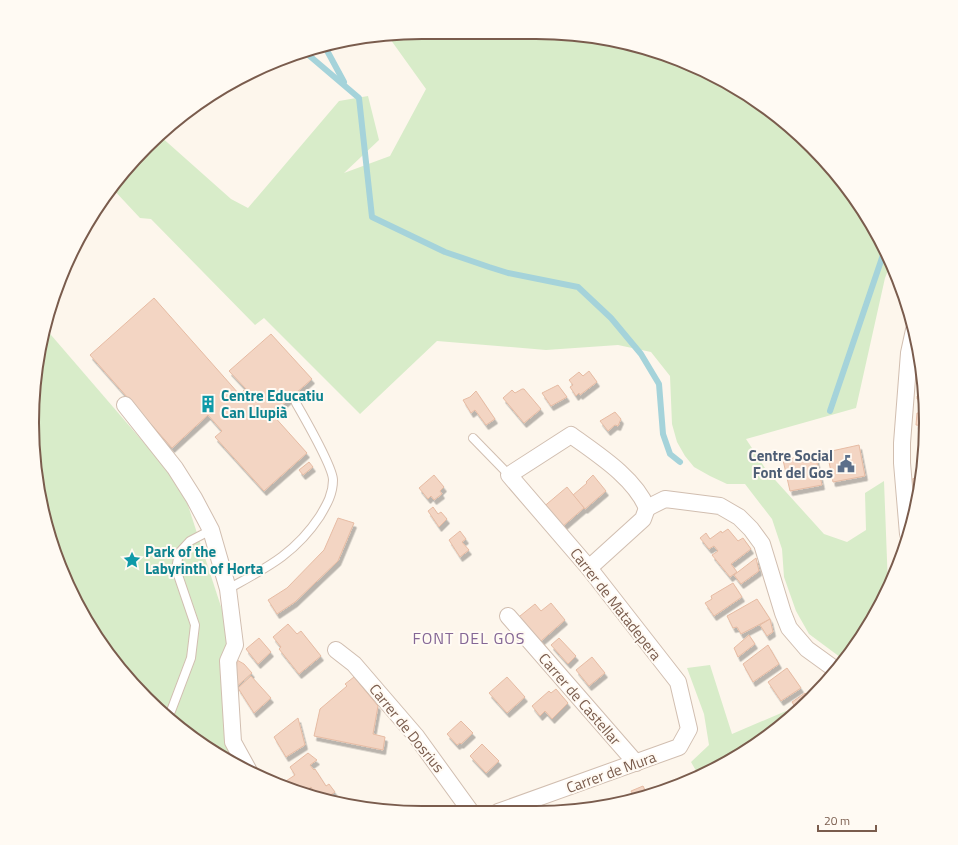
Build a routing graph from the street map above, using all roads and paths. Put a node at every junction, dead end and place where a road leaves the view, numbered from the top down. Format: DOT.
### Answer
graph roads {
  1 [pos="911,344"];
  2 [pos="296,403"];
  3 [pos="125,405"];
  4 [pos="473,438"];
  5 [pos="509,475"];
  6 [pos="647,508"];
  7 [pos="907,519"];
  8 [pos="211,530"];
  9 [pos="589,568"];
  10 [pos="228,589"];
  11 [pos="508,616"];
  12 [pos="336,650"];
  13 [pos="831,666"];
  14 [pos="172,710"];
  15 [pos="679,747"];
  16 [pos="244,761"];
  17 [pos="636,763"];
  18 [pos="467,806"];
  19 [pos="515,806"];
  1 -- 7 [label="street"];
  2 -- 10 [label="lane"];
  3 -- 8 [label="street"];
  4 -- 5 [label="lane"];
  5 -- 6 [label="street"];
  5 -- 9 [label="street, Carrer de Matadepera"];
  6 -- 9 [label="street"];
  6 -- 13 [label="street"];
  8 -- 10 [label="street"];
  8 -- 14 [label="lane"];
  9 -- 15 [label="street, Carrer de Matadepera"];
  10 -- 16 [label="street"];
  11 -- 17 [label="street, Carrer de Castellar"];
  12 -- 18 [label="street, Carrer de Dosrius"];
  15 -- 17 [label="street, Carrer de Mura"];
  17 -- 19 [label="street, Carrer de Mura"];
}
